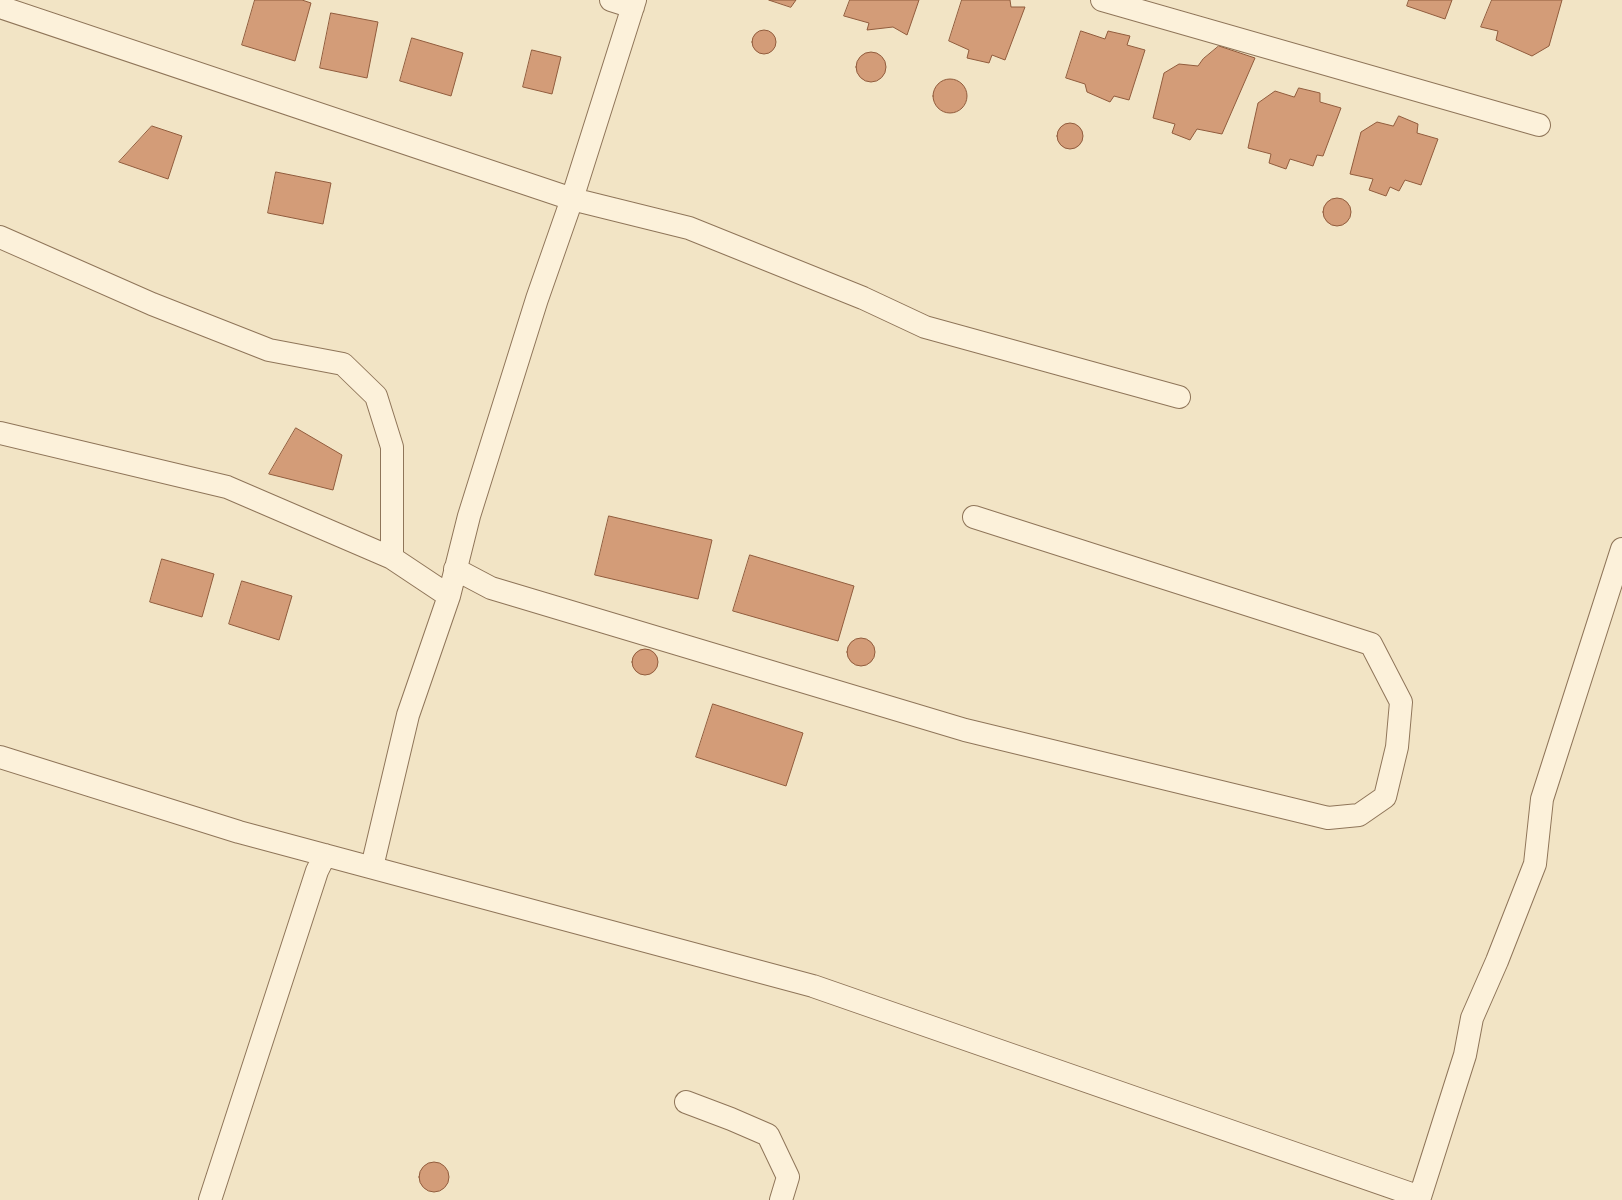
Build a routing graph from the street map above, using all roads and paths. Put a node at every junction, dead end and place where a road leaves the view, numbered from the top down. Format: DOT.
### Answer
graph roads {
  1 [pos="611,0"];
  2 [pos="1102,0"];
  3 [pos="634,3"];
  4 [pos="0,7"];
  5 [pos="1539,126"];
  6 [pos="572,199"];
  7 [pos="0,237"];
  8 [pos="1179,397"];
  9 [pos="0,433"];
  10 [pos="974,517"];
  11 [pos="1622,549"];
  12 [pos="392,558"];
  13 [pos="456,568"];
  14 [pos="449,596"];
  15 [pos="0,757"];
  16 [pos="325,855"];
  17 [pos="372,868"];
  18 [pos="686,1102"];
  19 [pos="1420,1199"];
  20 [pos="210,1200"];
  21 [pos="781,1200"];
  1 -- 3 [label="street"];
  2 -- 5 [label="street"];
  3 -- 6 [label="street"];
  4 -- 6 [label="street"];
  6 -- 8 [label="street"];
  6 -- 13 [label="street"];
  7 -- 12 [label="street"];
  9 -- 12 [label="street"];
  10 -- 13 [label="street"];
  11 -- 19 [label="street"];
  12 -- 14 [label="street"];
  13 -- 14 [label="street"];
  14 -- 17 [label="street"];
  15 -- 16 [label="street"];
  16 -- 17 [label="street"];
  16 -- 20 [label="street"];
  17 -- 19 [label="street"];
  18 -- 21 [label="street"];
}
